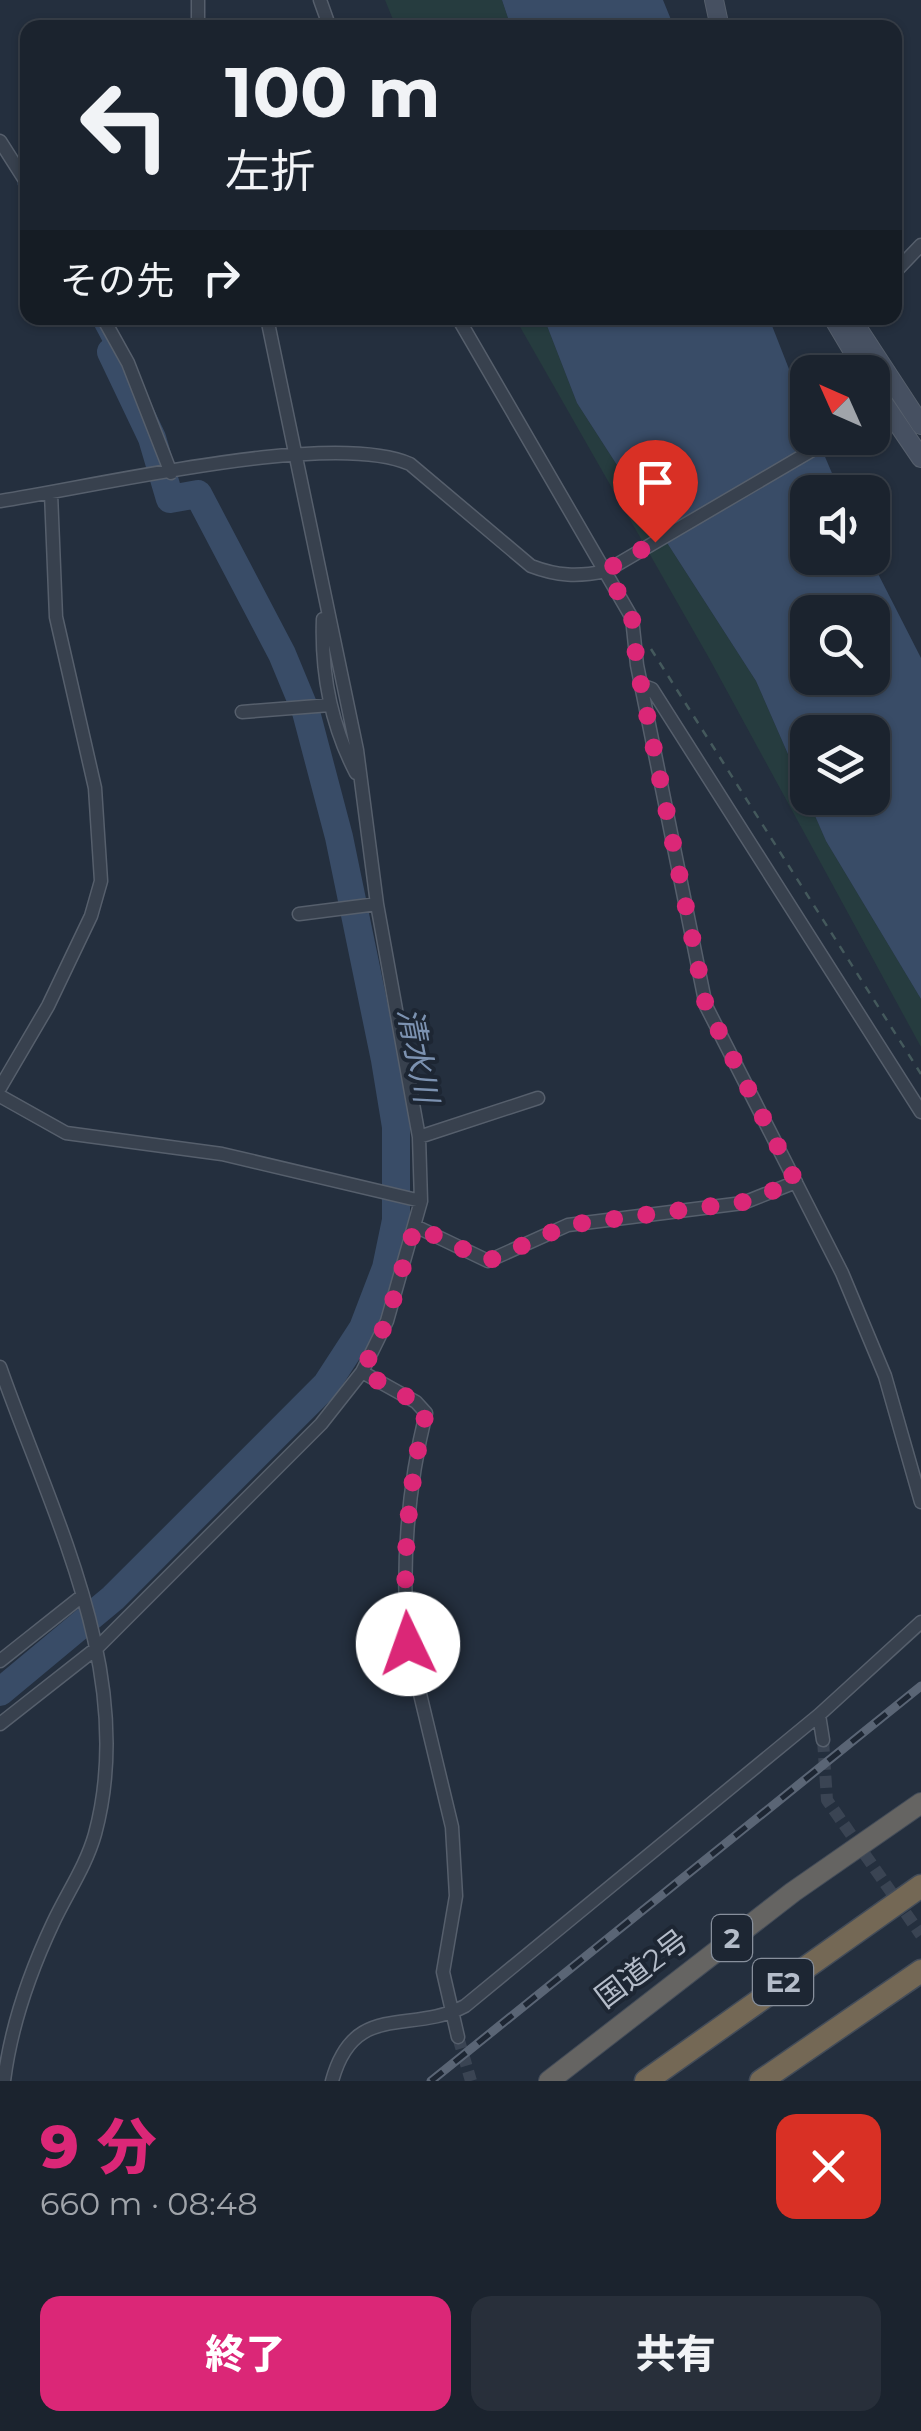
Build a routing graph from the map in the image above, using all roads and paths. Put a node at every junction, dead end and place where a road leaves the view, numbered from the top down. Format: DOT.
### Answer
graph roads {
  1 [pos="0,141"];
  2 [pos="20,172"];
  3 [pos="921,245"];
  4 [pos="902,265"];
  5 [pos="107,325"];
  6 [pos="268,325"];
  7 [pos="462,325"];
  8 [pos="836,325"];
  9 [pos="856,325"];
  10 [pos="855,355"];
  11 [pos="890,423"];
  12 [pos="921,426"];
  13 [pos="292,455"];
  14 [pos="804,455"];
  15 [pos="921,458"];
  16 [pos="170,474"];
  17 [pos="52,493"];
  18 [pos="0,502"];
  19 [pos="606,570"];
  20 [pos="324,607"];
  21 [pos="651,650"];
  22 [pos="641,685"];
  23 [pos="330,706"];
  24 [pos="242,712"];
  25 [pos="361,784"];
  26 [pos="376,904"];
  27 [pos="299,914"];
  28 [pos="921,1074"];
  29 [pos="0,1092"];
  30 [pos="538,1098"];
  31 [pos="921,1112"];
  32 [pos="419,1137"];
  33 [pos="796,1182"];
  34 [pos="416,1201"];
  35 [pos="415,1226"];
  36 [pos="0,1367"];
  37 [pos="362,1372"];
  38 [pos="921,1502"];
  39 [pos="83,1600"];
  40 [pos="921,1622"];
  41 [pos="98,1643"];
  42 [pos="0,1661"];
  43 [pos="819,1714"];
  44 [pos="0,1724"];
  45 [pos="823,1740"];
  46 [pos="921,1803"];
  47 [pos="921,1886"];
  48 [pos="921,1971"];
  49 [pos="451,2013"];
  50 [pos="458,2037"];
  51 [pos="4,2081"];
  52 [pos="332,2081"];
  53 [pos="548,2081"];
  54 [pos="646,2081"];
  55 [pos="761,2081"];
  1 -- 2 [label="street"];
  3 -- 4 [label="street"];
  5 -- 16 [label="street"];
  6 -- 13 [label="street"];
  7 -- 19 [label="street"];
  8 -- 10 [label="main road"];
  9 -- 12 [label="main road"];
  11 -- 15 [label="main road"];
  13 -- 16 [label="street"];
  13 -- 19 [label="street"];
  13 -- 20 [label="street"];
  14 -- 19 [label="street"];
  16 -- 17 [label="street"];
  17 -- 18 [label="street"];
  17 -- 29 [label="street"];
  19 -- 22 [label="street"];
  20 -- 23 [label="street"];
  20 -- 25 [label="street"];
  21 -- 28 [label="path"];
  22 -- 31 [label="street"];
  22 -- 33 [label="street"];
  23 -- 24 [label="street"];
  23 -- 25 [label="street"];
  25 -- 26 [label="street"];
  26 -- 27 [label="street"];
  26 -- 32 [label="street"];
  29 -- 34 [label="street"];
  30 -- 32 [label="street"];
  32 -- 34 [label="street"];
  33 -- 35 [label="street"];
  33 -- 38 [label="street"];
  34 -- 35 [label="street"];
  35 -- 37 [label="street"];
  36 -- 39 [label="street"];
  37 -- 41 [label="street"];
  37 -- 49 [label="street"];
  39 -- 41 [label="street"];
  39 -- 42 [label="street"];
  40 -- 43 [label="street"];
  41 -- 44 [label="street"];
  41 -- 51 [label="street"];
  43 -- 45 [label="street"];
  43 -- 49 [label="street"];
  46 -- 53 [label="highway, 国道2号 / 2"];
  47 -- 54 [label="highway, E2"];
  48 -- 55 [label="highway, E2"];
  49 -- 50 [label="street"];
  49 -- 52 [label="street"];
}
